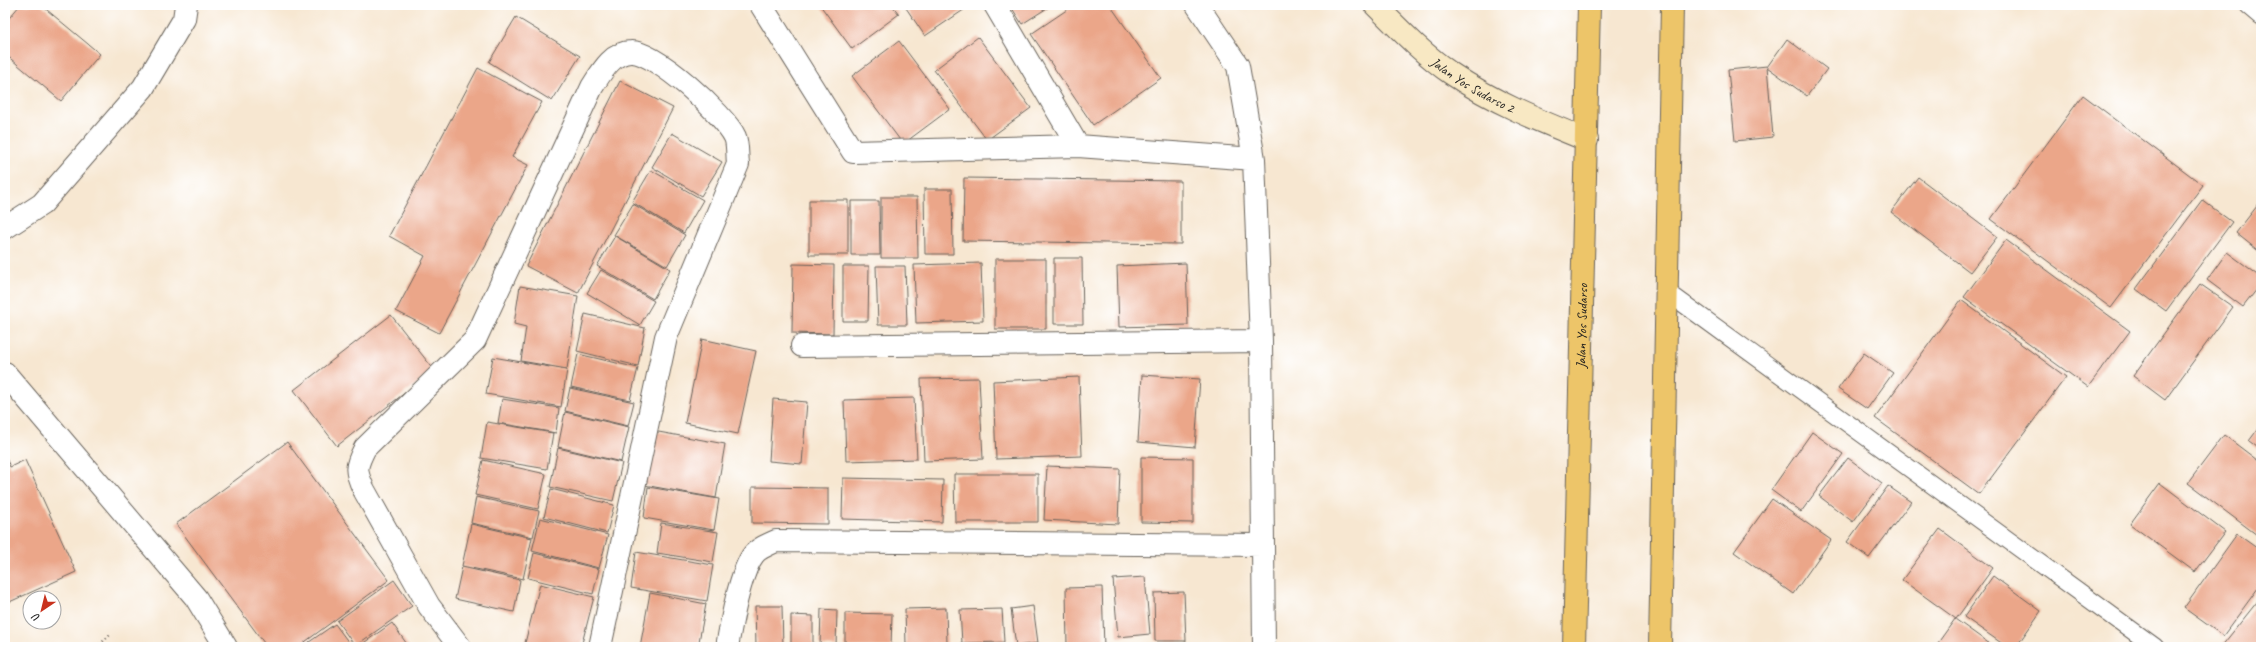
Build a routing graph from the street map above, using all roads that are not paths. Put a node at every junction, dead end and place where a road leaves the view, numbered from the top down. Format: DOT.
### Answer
graph roads {
  1 [pos="186,5"];
  2 [pos="761,5"];
  3 [pos="995,5"];
  4 [pos="1197,5"];
  5 [pos="1375,5"];
  6 [pos="1589,5"];
  7 [pos="1672,5"];
  8 [pos="2248,5"];
  9 [pos="2261,16"];
  10 [pos="1587,140"];
  11 [pos="1078,146"];
  12 [pos="1254,158"];
  13 [pos="5,228"];
  14 [pos="1666,291"];
  15 [pos="1262,341"];
  16 [pos="802,346"];
  17 [pos="5,373"];
  18 [pos="1263,545"];
  19 [pos="226,647"];
  20 [pos="460,647"];
  21 [pos="600,647"];
  22 [pos="727,647"];
  23 [pos="1264,647"];
  24 [pos="1574,647"];
  25 [pos="1660,647"];
  26 [pos="2155,647"];
  1 -- 13 [label="street"];
  2 -- 11 [label="street"];
  3 -- 11 [label="street"];
  4 -- 12 [label="street"];
  5 -- 10 [label="main road, Jalan Yos Sudarso 2"];
  6 -- 10 [label="main road, Jalan Yos Sudarso"];
  7 -- 14 [label="main road"];
  8 -- 9 [label="lane"];
  10 -- 24 [label="main road, Jalan Yos Sudarso"];
  11 -- 12 [label="street"];
  12 -- 15 [label="street"];
  14 -- 25 [label="main road"];
  14 -- 26 [label="lane"];
  15 -- 16 [label="street"];
  15 -- 18 [label="street"];
  17 -- 19 [label="street"];
  18 -- 22 [label="street"];
  18 -- 23 [label="street"];
  20 -- 21 [label="street"];
}
